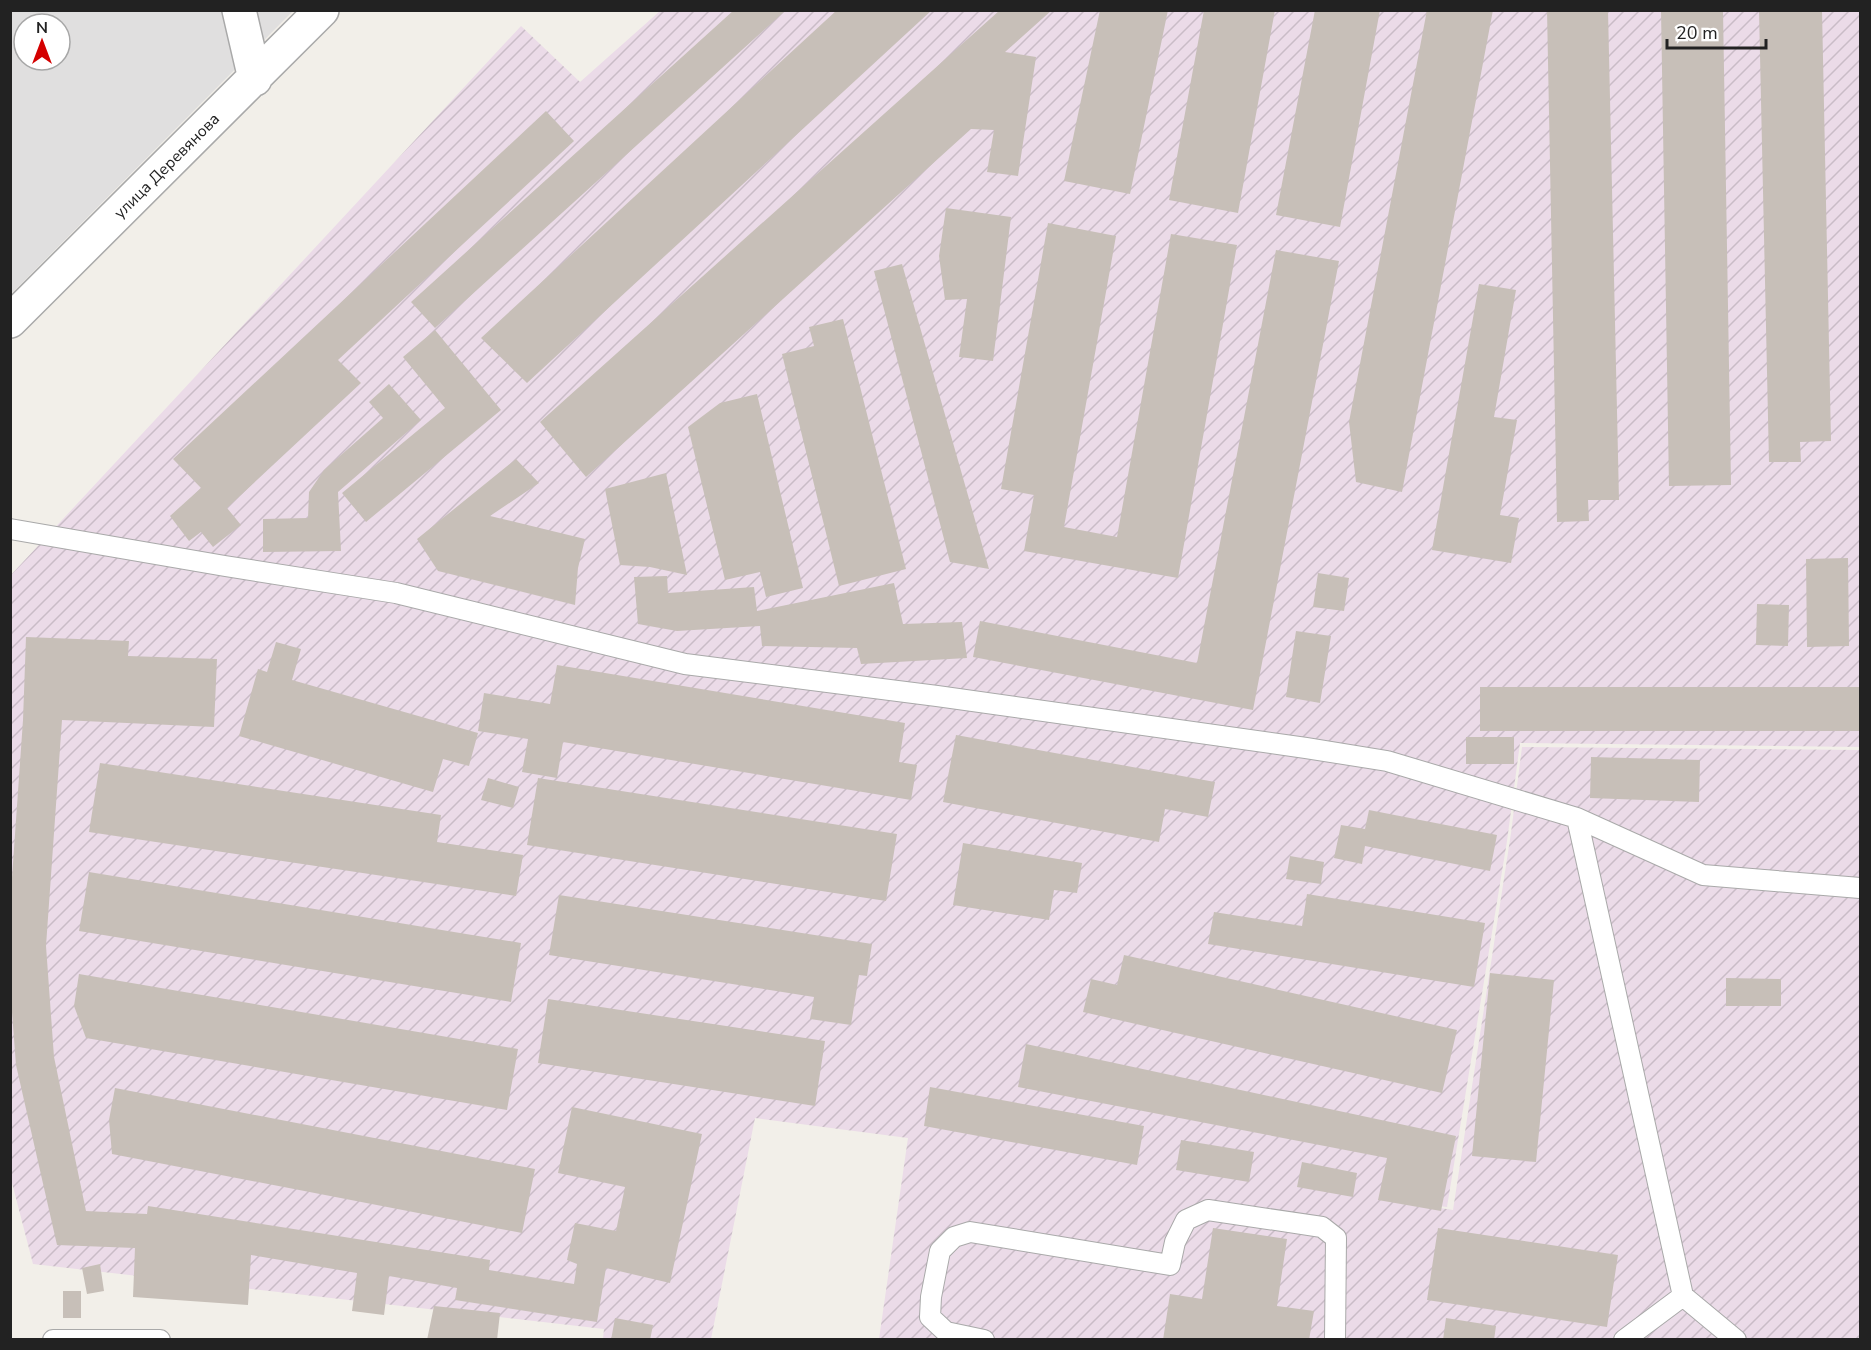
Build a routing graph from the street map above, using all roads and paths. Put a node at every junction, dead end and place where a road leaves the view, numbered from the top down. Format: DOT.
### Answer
graph roads {
  1 [pos="239,10"];
  2 [pos="322,10"];
  3 [pos="255,79"];
  4 [pos="10,321"];
  5 [pos="10,529"];
  6 [pos="1578,818"];
  7 [pos="1860,888"];
  8 [pos="1683,1296"];
  9 [pos="53,1340"];
  10 [pos="160,1340"];
  11 [pos="984,1340"];
  12 [pos="1335,1340"];
  13 [pos="1624,1340"];
  14 [pos="1736,1340"];
  1 -- 3 [label="street"];
  2 -- 3 [label="street, улица Деревянова"];
  3 -- 4 [label="street, улица Деревянова"];
  5 -- 6 [label="lane"];
  6 -- 7 [label="lane"];
  6 -- 8 [label="lane"];
  8 -- 13 [label="lane"];
  8 -- 14 [label="lane"];
  9 -- 10 [label="lane"];
  11 -- 12 [label="lane"];
}
